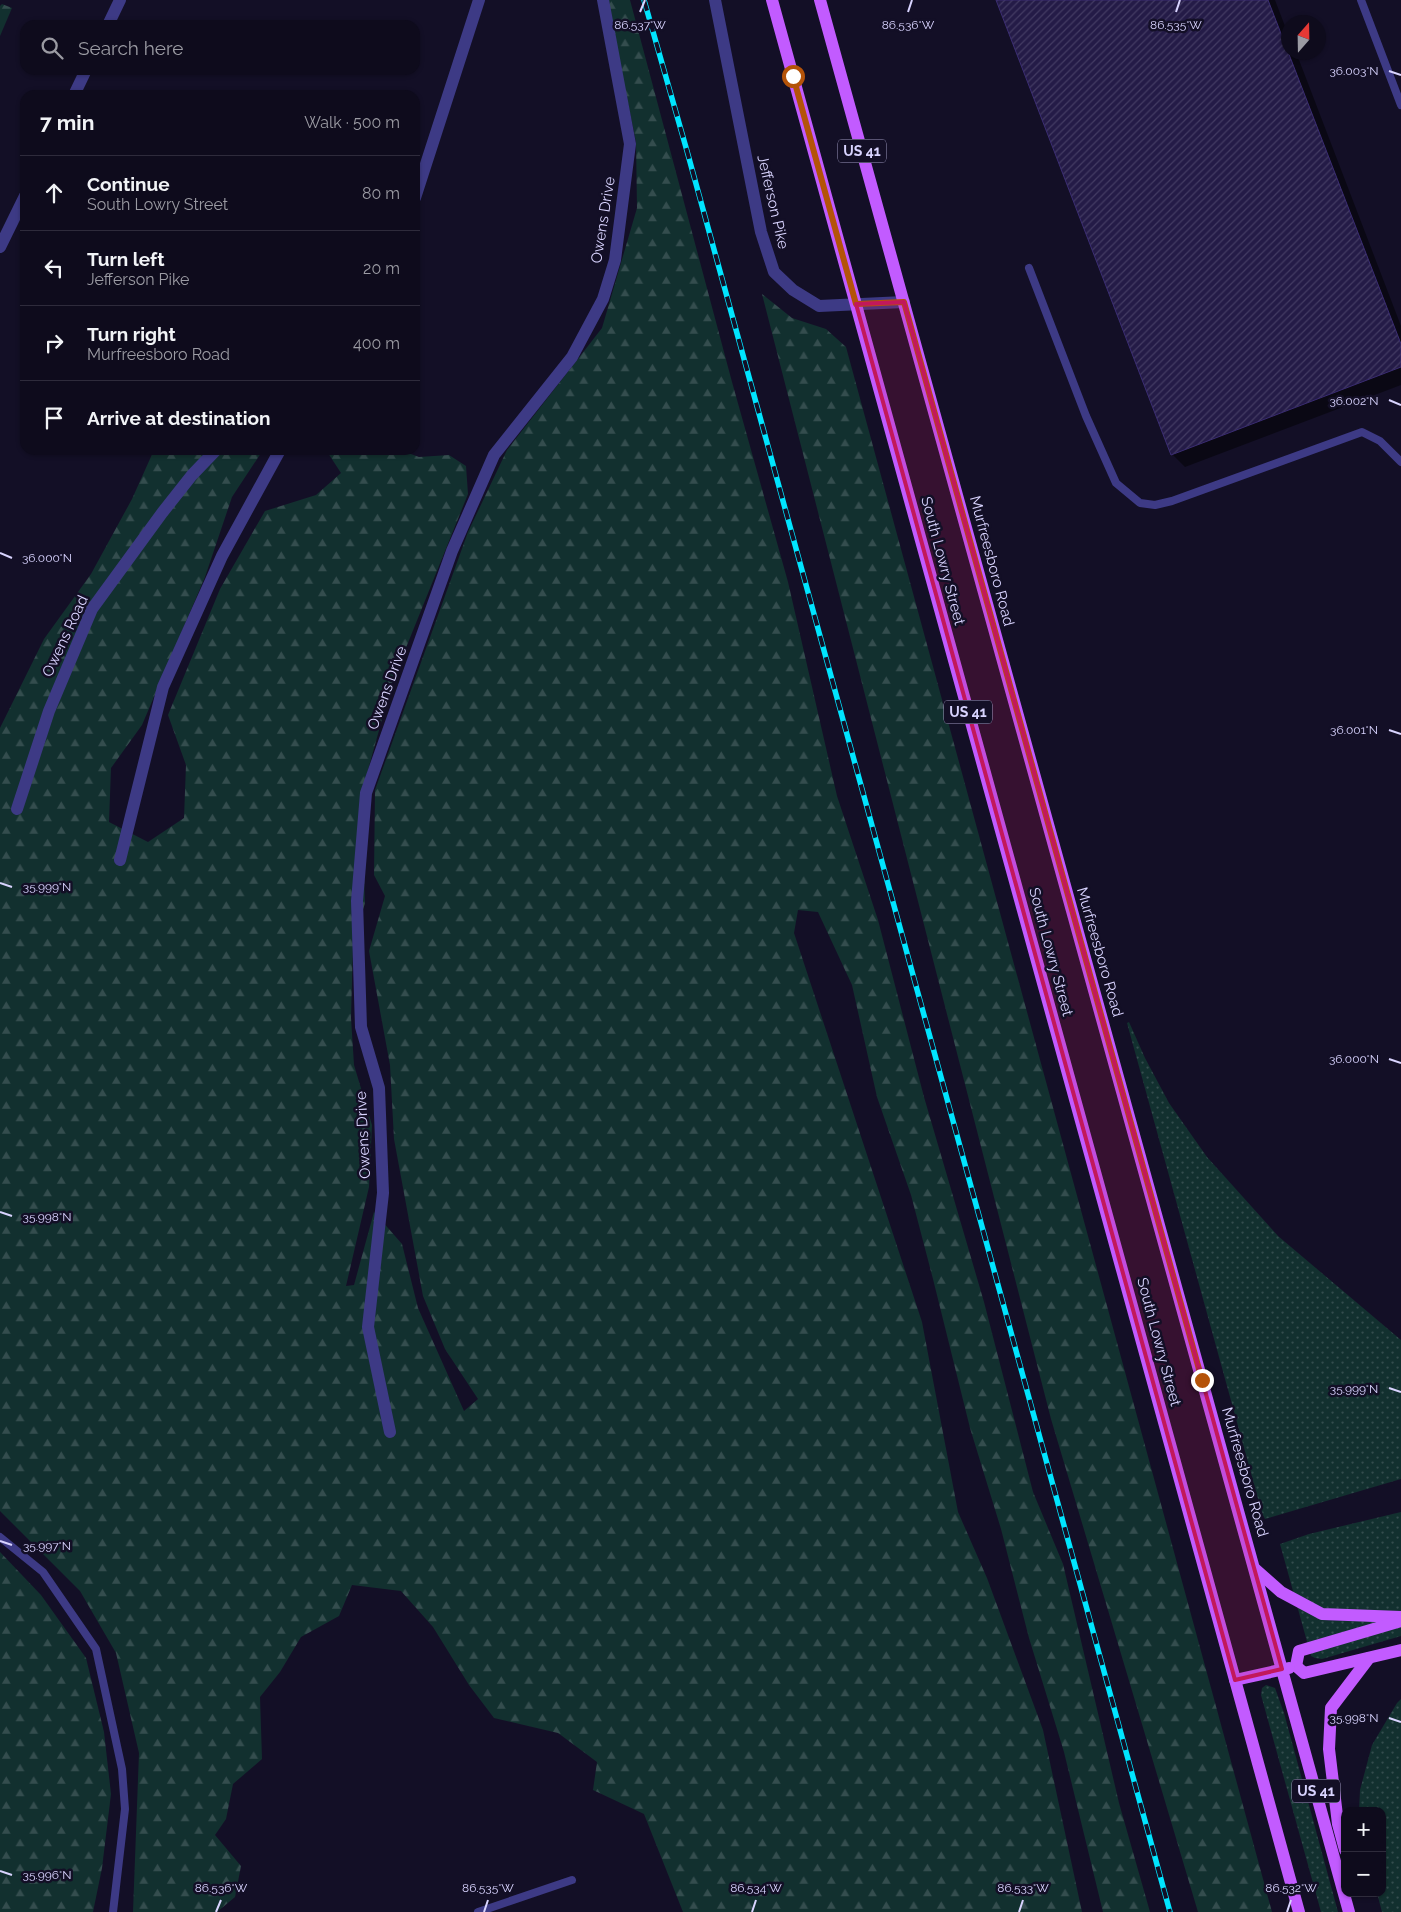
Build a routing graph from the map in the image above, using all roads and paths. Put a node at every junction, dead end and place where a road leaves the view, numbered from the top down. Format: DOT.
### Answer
graph roads {
  1 [pos="120,0"];
  2 [pos="480,0"];
  3 [pos="602,0"];
  4 [pos="715,0"];
  5 [pos="772,0"];
  6 [pos="820,0"];
  7 [pos="1361,0"];
  8 [pos="110,20"];
  9 [pos="84,75"];
  10 [pos="76,90"];
  11 [pos="1401,104"];
  12 [pos="420,183"];
  13 [pos="20,206"];
  14 [pos="0,247"];
  15 [pos="1029,268"];
  16 [pos="904,302"];
  17 [pos="856,304"];
  18 [pos="211,455"];
  19 [pos="277,455"];
  20 [pos="1401,462"];
  21 [pos="17,809"];
  22 [pos="120,860"];
  23 [pos="390,1432"];
  24 [pos="0,1537"];
  25 [pos="1255,1569"];
  26 [pos="1401,1617"];
  27 [pos="1401,1621"];
  28 [pos="1401,1650"];
  29 [pos="1369,1658"];
  30 [pos="1296,1666"];
  31 [pos="1282,1670"];
  32 [pos="1235,1680"];
  33 [pos="1341,1835"];
  34 [pos="572,1880"];
  35 [pos="1351,1897"];
  36 [pos="113,1912"];
  37 [pos="478,1912"];
  38 [pos="1299,1912"];
  39 [pos="1350,1912"];
  1 -- 8 [label="street"];
  2 -- 12 [label="street"];
  3 -- 23 [label="street, Owens Drive"];
  4 -- 17 [label="street, Jefferson Pike"];
  5 -- 17 [label="main road, South Lowry Street / US 41"];
  6 -- 16 [label="main road, Murfreesboro Road / US 41"];
  7 -- 11 [label="lane"];
  9 -- 10 [label="street"];
  13 -- 14 [label="street"];
  15 -- 20 [label="lane"];
  16 -- 17 [label="street, Jefferson Pike"];
  16 -- 25 [label="main road, Murfreesboro Road / US 41"];
  17 -- 32 [label="main road, South Lowry Street / US 41"];
  18 -- 21 [label="street, Owens Road"];
  19 -- 22 [label="street"];
  24 -- 36 [label="lane"];
  25 -- 26 [label="main road"];
  25 -- 31 [label="main road, Murfreesboro Road / US 41"];
  27 -- 30 [label="main road"];
  28 -- 29 [label="main road"];
  29 -- 30 [label="main road"];
  29 -- 33 [label="main road"];
  30 -- 31 [label="main road"];
  31 -- 32 [label="main road"];
  31 -- 39 [label="main road, Murfreesboro Road / US 41"];
  32 -- 38 [label="main road, South Lowry Street / US 41"];
  34 -- 37 [label="lane"];
  35 -- 39 [label="main road"];
}
